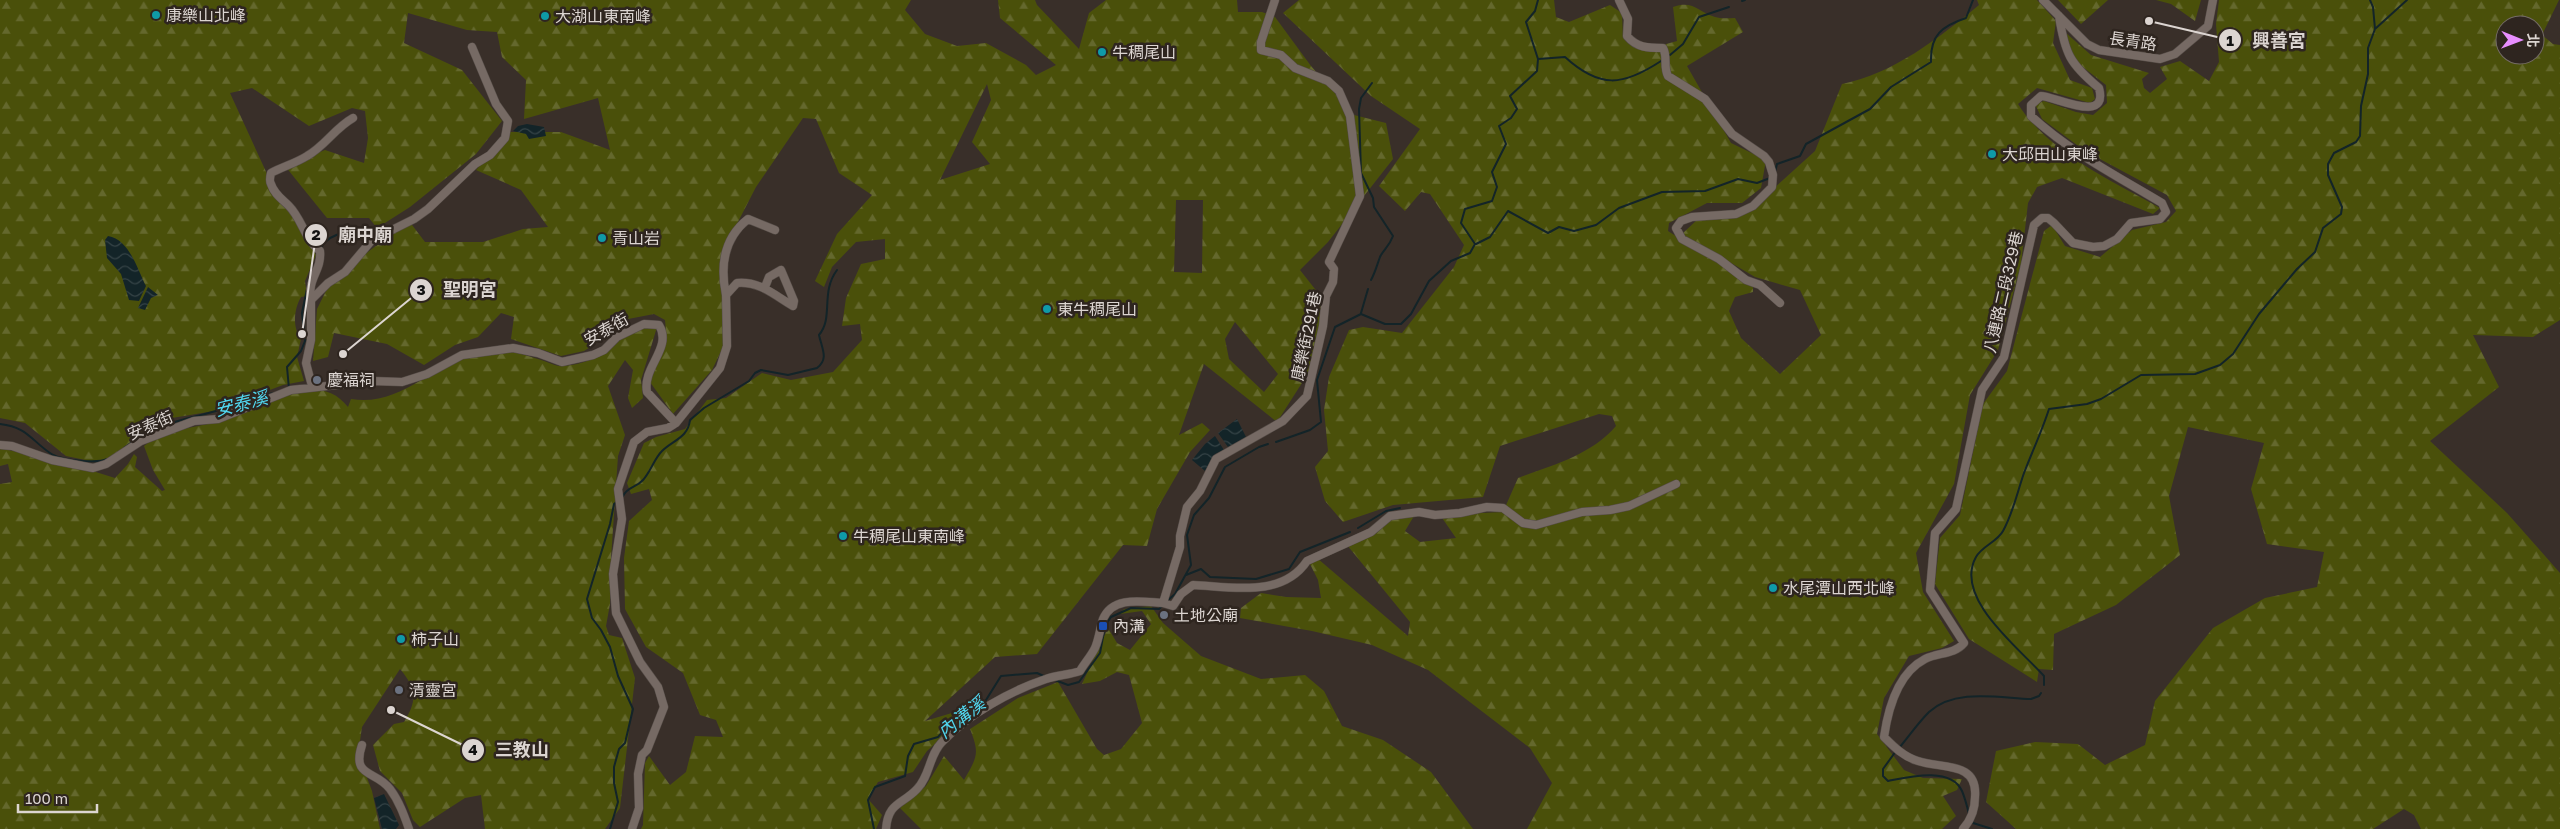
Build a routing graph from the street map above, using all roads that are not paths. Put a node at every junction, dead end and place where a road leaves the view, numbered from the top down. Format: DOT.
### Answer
graph roads {
  1 [pos="1275,0"];
  2 [pos="1619,0"];
  3 [pos="2043,0"];
  4 [pos="2213,0"];
  5 [pos="2059,16"];
  6 [pos="472,47"];
  7 [pos="353,118"];
  8 [pos="775,230"];
  9 [pos="765,287"];
  10 [pos="726,295"];
  11 [pos="311,300"];
  12 [pos="1780,303"];
  13 [pos="312,386"];
  14 [pos="676,423"];
  15 [pos="0,445"];
  16 [pos="1676,484"];
  17 [pos="1163,603"];
  18 [pos="362,745"];
  19 [pos="409,829"];
  20 [pos="632,829"];
  21 [pos="886,829"];
  22 [pos="1962,829"];
  1 -- 17 [label="street, 康樂街291巷"];
  2 -- 12 [label="street"];
  3 -- 5 [label="street, 長青路"];
  4 -- 5 [label="street, 長青路"];
  5 -- 22 [label="street, 八連路二段329巷"];
  6 -- 11 [label="street"];
  7 -- 11 [label="street"];
  8 -- 10 [label="street"];
  9 -- 9 [label="street"];
  9 -- 10 [label="street"];
  10 -- 14 [label="street"];
  11 -- 13 [label="street"];
  13 -- 14 [label="street, 安泰街"];
  13 -- 15 [label="street, 安泰街"];
  14 -- 20 [label="street"];
  16 -- 17 [label="street"];
  17 -- 21 [label="street"];
  18 -- 19 [label="street"];
}
